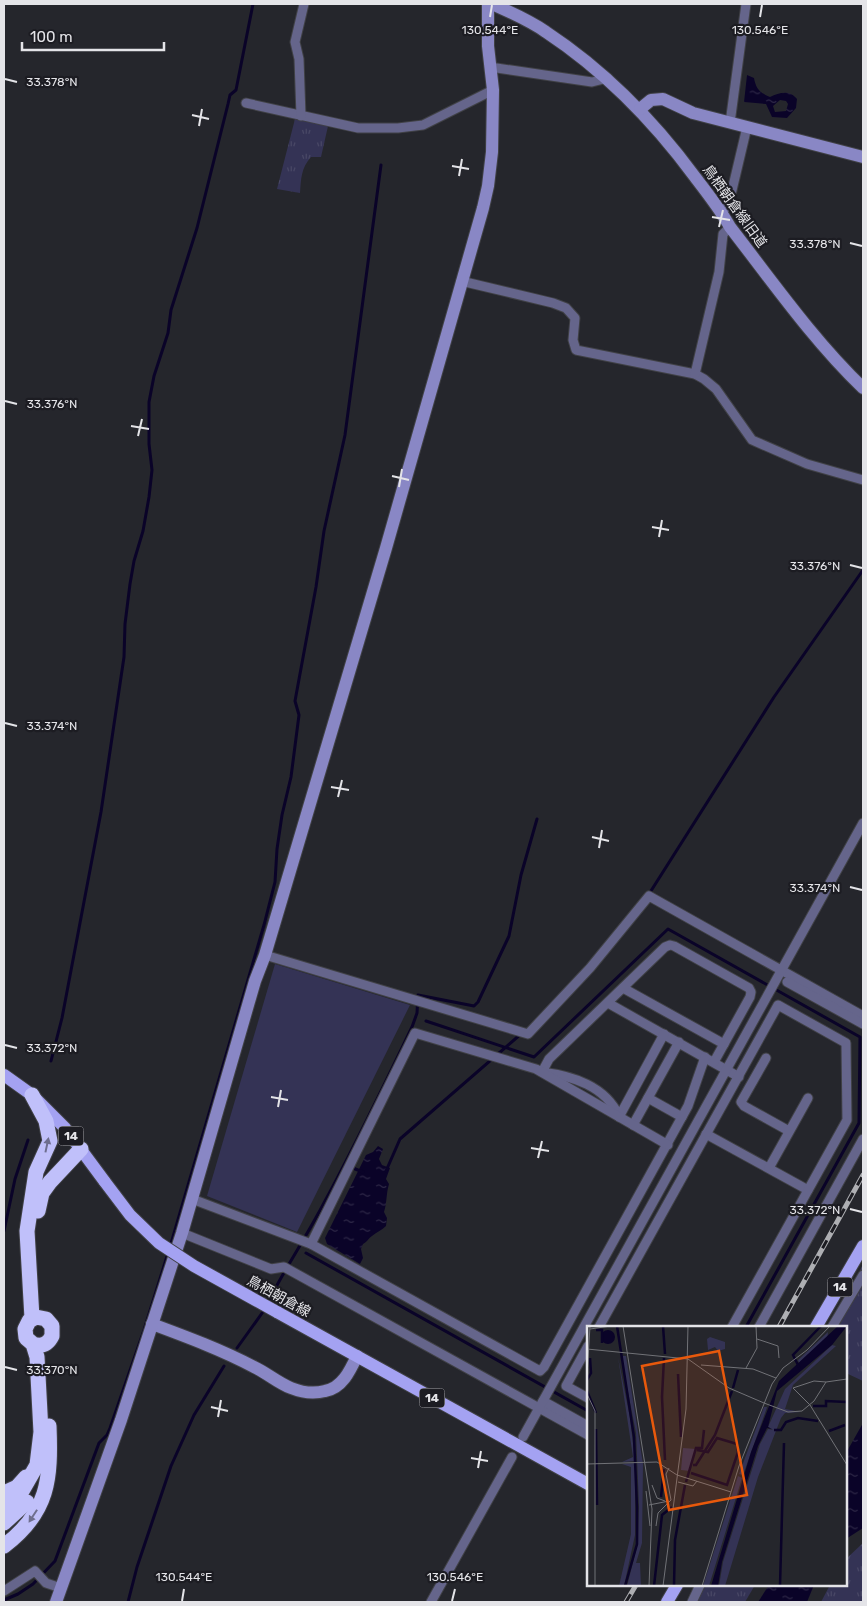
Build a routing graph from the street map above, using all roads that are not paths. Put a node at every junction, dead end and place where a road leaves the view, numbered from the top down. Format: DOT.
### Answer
graph roads {
  1 [pos="304,4"];
  2 [pos="490,4"];
  3 [pos="746,4"];
  4 [pos="490,67"];
  5 [pos="608,78"];
  6 [pos="493,90"];
  7 [pos="246,103"];
  8 [pos="640,109"];
  9 [pos="301,116"];
  10 [pos="730,123"];
  11 [pos="747,128"];
  12 [pos="863,157"];
  13 [pos="722,213"];
  14 [pos="730,227"];
  15 [pos="461,281"];
  16 [pos="695,374"];
  17 [pos="863,388"];
  18 [pos="863,480"];
  19 [pos="863,823"];
  20 [pos="265,955"];
  21 [pos="781,970"];
  22 [pos="787,982"];
  23 [pos="623,988"];
  24 [pos="608,1003"];
  25 [pos="863,1016"];
  26 [pos="863,1024"];
  27 [pos="664,1034"];
  28 [pos="679,1042"];
  29 [pos="724,1044"];
  30 [pos="705,1057"];
  31 [pos="766,1058"];
  32 [pos="714,1062"];
  33 [pos="726,1070"];
  34 [pos="542,1072"];
  35 [pos="4,1075"];
  36 [pos="739,1077"];
  37 [pos="32,1095"];
  38 [pos="648,1098"];
  39 [pos="808,1098"];
  40 [pos="619,1116"];
  41 [pos="682,1117"];
  42 [pos="633,1125"];
  43 [pos="789,1131"];
  44 [pos="706,1134"];
  45 [pos="863,1139"];
  46 [pos="668,1145"];
  47 [pos="81,1149"];
  48 [pos="769,1168"];
  49 [pos="808,1190"];
  50 [pos="32,1191"];
  51 [pos="192,1198"];
  52 [pos="182,1232"];
  53 [pos="311,1244"];
  54 [pos="863,1246"];
  55 [pos="863,1275"];
  56 [pos="37,1318"];
  57 [pos="152,1324"];
  58 [pos="600,1326"];
  59 [pos="733,1326"];
  60 [pos="760,1326"];
  61 [pos="817,1326"];
  62 [pos="833,1326"];
  63 [pos="39,1344"];
  64 [pos="587,1348"];
  65 [pos="357,1356"];
  66 [pos="587,1397"];
  67 [pos="541,1404"];
  68 [pos="587,1426"];
  69 [pos="587,1434"];
  70 [pos="49,1435"];
  71 [pos="523,1437"];
  72 [pos="512,1457"];
  73 [pos="37,1465"];
  74 [pos="587,1483"];
  75 [pos="4,1493"];
  76 [pos="4,1509"];
  77 [pos="4,1523"];
  78 [pos="4,1546"];
  79 [pos="676,1586"];
  80 [pos="700,1586"];
  81 [pos="61,1588"];
  82 [pos="4,1591"];
  83 [pos="56,1602"];
  84 [pos="431,1602"];
  85 [pos="667,1602"];
  86 [pos="692,1602"];
  1 -- 9 [label="street"];
  2 -- 4 [label="street"];
  2 -- 5 [label="street, 鳥栖朝倉線旧道"];
  3 -- 10 [label="street"];
  4 -- 5 [label="street"];
  4 -- 6 [label="street"];
  5 -- 8 [label="street, 鳥栖朝倉線旧道"];
  6 -- 9 [label="street"];
  6 -- 15 [label="street"];
  7 -- 9 [label="street"];
  8 -- 10 [label="street"];
  8 -- 13 [label="street, 鳥栖朝倉線旧道"];
  10 -- 11 [label="street"];
  11 -- 12 [label="street"];
  11 -- 13 [label="street"];
  13 -- 14 [label="street, 鳥栖朝倉線旧道"];
  14 -- 16 [label="street"];
  14 -- 17 [label="street, 鳥栖朝倉線旧道"];
  15 -- 16 [label="street"];
  15 -- 20 [label="street"];
  16 -- 18 [label="street"];
  19 -- 21 [label="street"];
  20 -- 21 [label="street"];
  20 -- 51 [label="street"];
  21 -- 25 [label="street"];
  21 -- 33 [label="street"];
  22 -- 26 [label="street"];
  23 -- 24 [label="street"];
  23 -- 29 [label="street"];
  23 -- 29 [label="street"];
  24 -- 27 [label="street"];
  24 -- 34 [label="street"];
  27 -- 28 [label="street"];
  27 -- 40 [label="street"];
  28 -- 30 [label="street"];
  28 -- 38 [label="street"];
  29 -- 32 [label="street"];
  30 -- 32 [label="street"];
  30 -- 41 [label="street"];
  31 -- 43 [label="street"];
  32 -- 33 [label="street"];
  33 -- 36 [label="street"];
  33 -- 67 [label="street"];
  34 -- 40 [label="street"];
  34 -- 53 [label="street"];
  35 -- 37 [label="main road, 鳥栖朝倉線 / 14"];
  36 -- 44 [label="street"];
  36 -- 49 [label="street"];
  37 -- 47 [label="main road, 鳥栖朝倉線 / 14"];
  50 -- 37 [label="highway, one-way"];
  38 -- 41 [label="street"];
  38 -- 42 [label="street"];
  39 -- 43 [label="street"];
  40 -- 42 [label="street"];
  41 -- 46 [label="street"];
  42 -- 46 [label="street"];
  43 -- 48 [label="street"];
  44 -- 48 [label="street"];
  44 -- 58 [label="street"];
  45 -- 60 [label="street"];
  46 -- 53 [label="street"];
  47 -- 50 [label="highway"];
  47 -- 56 [label="highway"];
  47 -- 65 [label="main road, 鳥栖朝倉線 / 14, bridge"];
  48 -- 49 [label="street"];
  49 -- 59 [label="street"];
  50 -- 56 [label="highway"];
  51 -- 52 [label="street"];
  51 -- 53 [label="street"];
  52 -- 57 [label="street"];
  52 -- 67 [label="street"];
  54 -- 61 [label="main road, 14"];
  55 -- 62 [label="street"];
  56 -- 63 [label="highway"];
  56 -- 63 [label="highway"];
  57 -- 65 [label="street"];
  57 -- 81 [label="street"];
  63 -- 70 [label="highway"];
  63 -- 73 [label="highway"];
  64 -- 66 [label="street"];
  65 -- 74 [label="main road, 鳥栖朝倉線 / 14"];
  67 -- 68 [label="street"];
  67 -- 69 [label="street"];
  67 -- 71 [label="street"];
  70 -- 77 [label="highway"];
  70 -- 78 [label="highway, one-way"];
  72 -- 84 [label="street"];
  73 -- 75 [label="highway"];
  73 -- 76 [label="highway"];
  79 -- 85 [label="main road"];
  80 -- 86 [label="street"];
  81 -- 82 [label="street"];
  81 -- 83 [label="street"];
}
